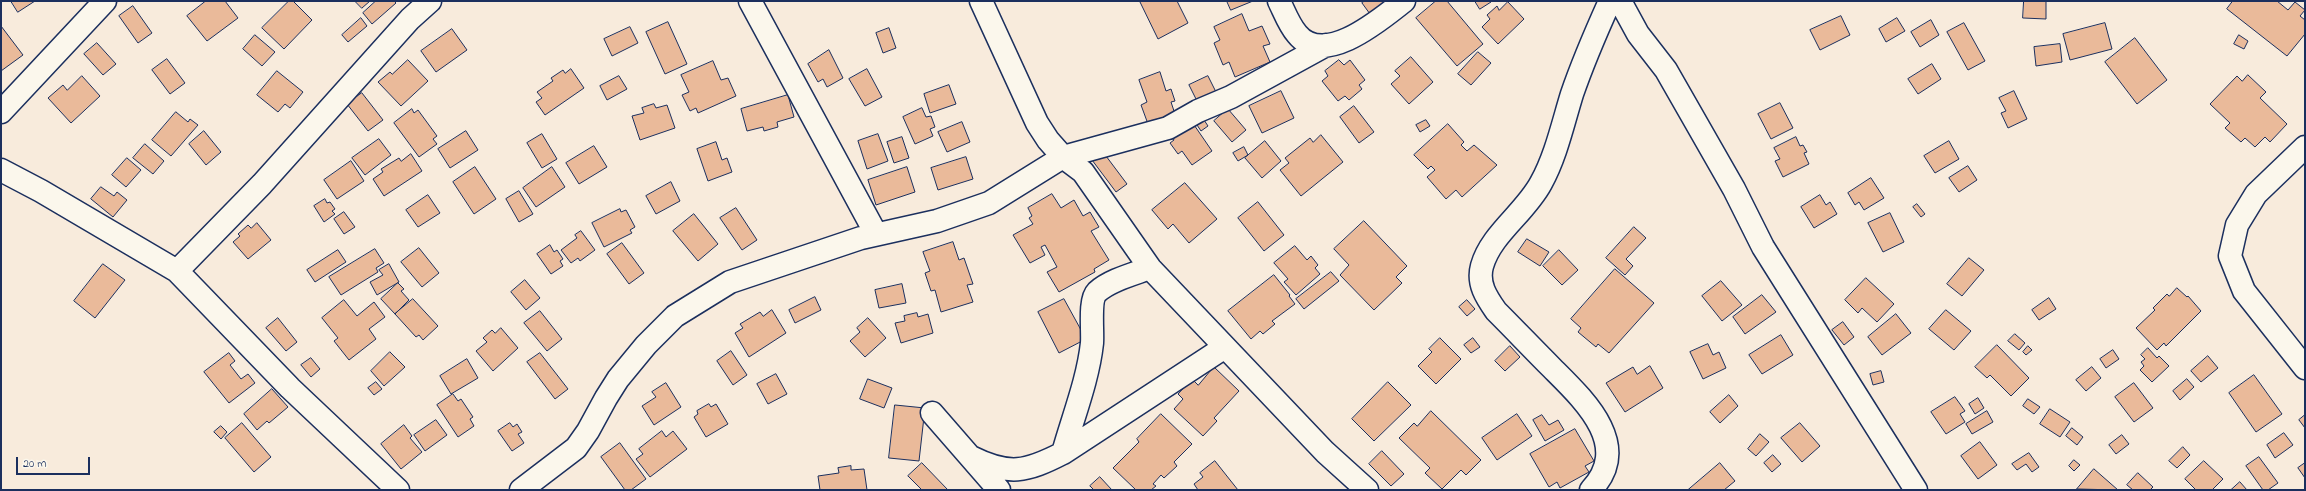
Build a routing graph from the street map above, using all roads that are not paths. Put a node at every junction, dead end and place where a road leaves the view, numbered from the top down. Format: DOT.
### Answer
graph roads {
  1 [pos="105,1"];
  2 [pos="430,1"];
  3 [pos="750,1"];
  4 [pos="981,1"];
  5 [pos="1279,1"];
  6 [pos="1404,1"];
  7 [pos="1610,1"];
  8 [pos="1620,1"];
  9 [pos="1326,45"];
  10 [pos="1,112"];
  11 [pos="2305,147"];
  12 [pos="1063,157"];
  13 [pos="1,170"];
  14 [pos="876,234"];
  15 [pos="1150,268"];
  16 [pos="177,271"];
  17 [pos="1225,348"];
  18 [pos="2305,368"];
  19 [pos="932,413"];
  20 [pos="1063,453"];
  21 [pos="971,457"];
  22 [pos="398,490"];
  23 [pos="520,490"];
  24 [pos="999,490"];
  25 [pos="1367,490"];
  26 [pos="1591,490"];
  27 [pos="1916,490"];
  1 -- 10 [label="street"];
  2 -- 16 [label="street"];
  3 -- 14 [label="street"];
  4 -- 12 [label="street"];
  5 -- 9 [label="street"];
  6 -- 9 [label="street"];
  7 -- 26 [label="street"];
  8 -- 27 [label="street"];
  9 -- 12 [label="street"];
  11 -- 18 [label="street"];
  12 -- 14 [label="street"];
  12 -- 15 [label="street"];
  13 -- 16 [label="street"];
  14 -- 23 [label="street"];
  15 -- 17 [label="street"];
  15 -- 20 [label="street"];
  16 -- 22 [label="street"];
  17 -- 20 [label="street"];
  17 -- 25 [label="street"];
  19 -- 21 [label="street"];
  20 -- 21 [label="street"];
  21 -- 24 [label="street"];
}
